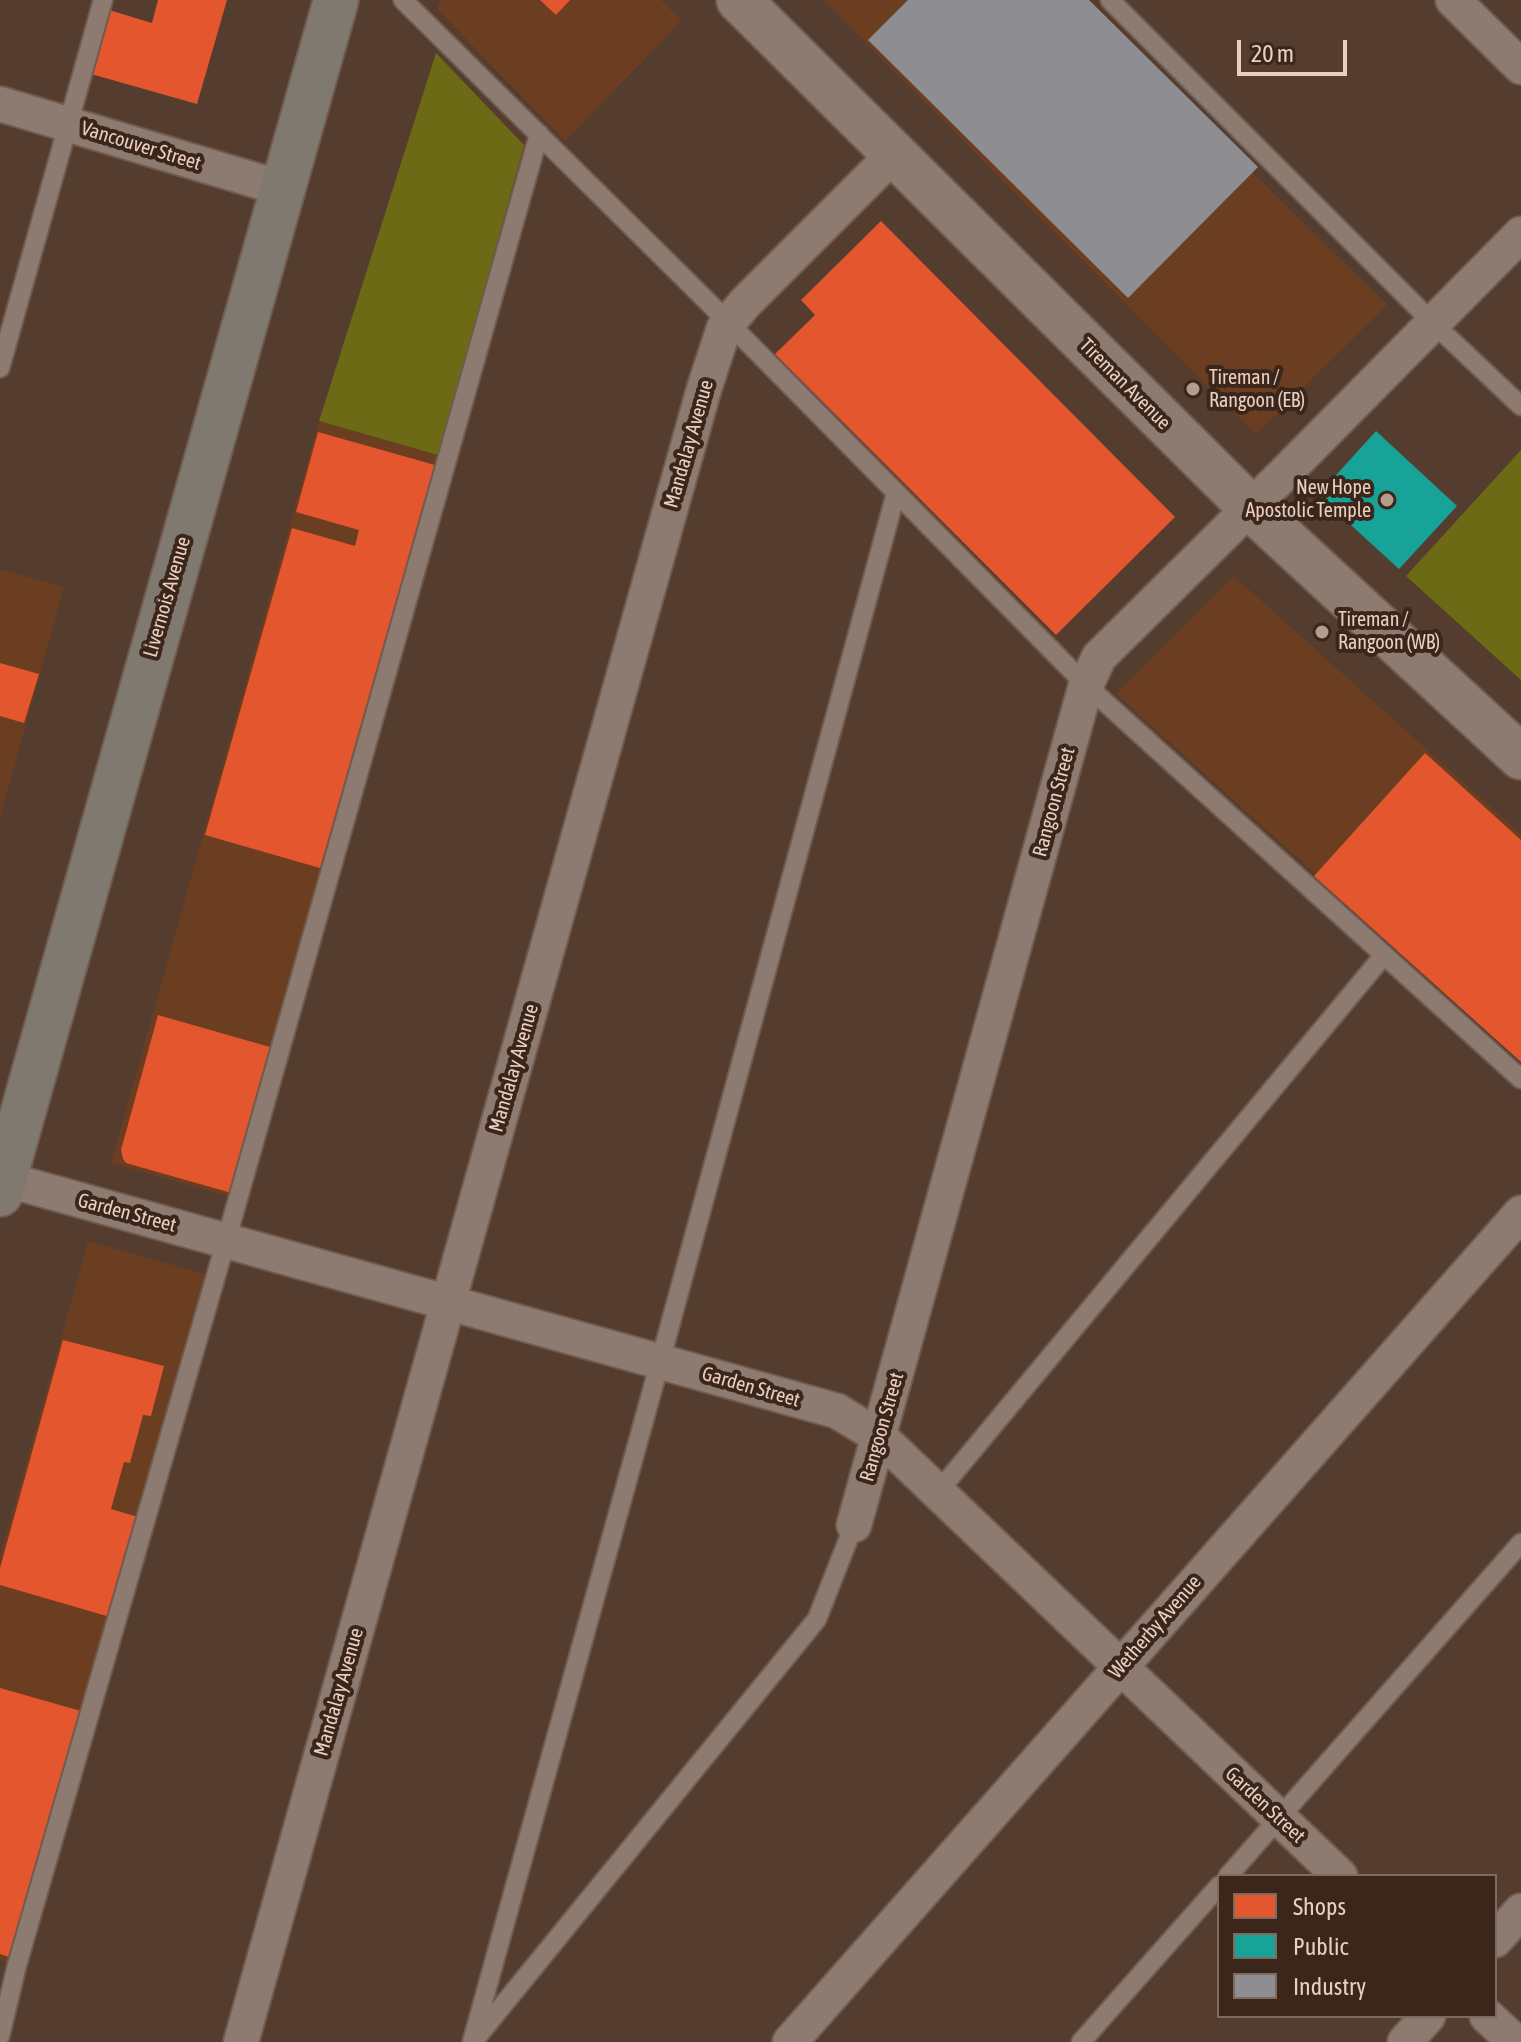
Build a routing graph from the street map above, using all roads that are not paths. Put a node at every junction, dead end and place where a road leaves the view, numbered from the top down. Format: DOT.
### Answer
graph roads {
  1 [pos="103,0"];
  2 [pos="336,0"];
  3 [pos="403,0"];
  4 [pos="739,0"];
  5 [pos="1110,0"];
  6 [pos="1453,0"];
  7 [pos="1521,67"];
  8 [pos="0,104"];
  9 [pos="70,125"];
  10 [pos="539,134"];
  11 [pos="893,155"];
  12 [pos="281,188"];
  13 [pos="1521,234"];
  14 [pos="1433,323"];
  15 [pos="728,324"];
  16 [pos="0,368"];
  17 [pos="1521,406"];
  18 [pos="896,493"];
  19 [pos="1251,508"];
  20 [pos="1086,685"];
  21 [pos="1521,757"];
  22 [pos="1384,955"];
  23 [pos="1521,1079"];
  24 [pos="2,1186"];
  25 [pos="1521,1213"];
  26 [pos="226,1241"];
  27 [pos="449,1303"];
  28 [pos="660,1362"];
  29 [pos="880,1437"];
  30 [pos="938,1492"];
  31 [pos="854,1525"];
  32 [pos="1521,1543"];
  33 [pos="1119,1668"];
  34 [pos="1280,1817"];
  35 [pos="1230,1874"];
  36 [pos="1338,1874"];
  37 [pos="1217,1888"];
  38 [pos="1521,1911"];
  39 [pos="1497,1938"];
  40 [pos="1426,2018"];
  41 [pos="1489,2018"];
  42 [pos="0,2036"];
  43 [pos="241,2042"];
  44 [pos="472,2042"];
  45 [pos="790,2042"];
  46 [pos="1081,2042"];
  47 [pos="1405,2042"];
  48 [pos="1515,2042"];
  1 -- 9 [label="lane"];
  2 -- 12 [label="main road, Livernois Avenue"];
  3 -- 10 [label="lane"];
  4 -- 11 [label="street, Tireman Avenue"];
  5 -- 14 [label="lane"];
  6 -- 7 [label="street"];
  8 -- 9 [label="street, Vancouver Street"];
  9 -- 12 [label="street, Vancouver Street"];
  9 -- 16 [label="lane"];
  10 -- 15 [label="lane"];
  10 -- 26 [label="lane"];
  11 -- 15 [label="street, Mandalay Avenue"];
  11 -- 19 [label="street, Tireman Avenue"];
  12 -- 24 [label="main road, Livernois Avenue"];
  13 -- 14 [label="street, Rangoon Street"];
  14 -- 17 [label="lane"];
  14 -- 19 [label="street, Rangoon Street"];
  15 -- 18 [label="lane"];
  15 -- 27 [label="street, Mandalay Avenue"];
  18 -- 20 [label="lane"];
  18 -- 28 [label="lane"];
  19 -- 20 [label="street, Rangoon Street"];
  19 -- 21 [label="street, Tireman Avenue"];
  20 -- 22 [label="lane"];
  20 -- 29 [label="street, Rangoon Street"];
  22 -- 23 [label="lane"];
  22 -- 30 [label="lane"];
  24 -- 26 [label="street, Garden Street"];
  25 -- 33 [label="street, Wetherby Avenue"];
  26 -- 27 [label="street, Garden Street"];
  26 -- 42 [label="lane"];
  27 -- 28 [label="street, Garden Street"];
  27 -- 43 [label="street, Mandalay Avenue"];
  28 -- 29 [label="street, Garden Street"];
  28 -- 44 [label="lane"];
  29 -- 30 [label="street, Garden Street"];
  29 -- 31 [label="street, Rangoon Street"];
  30 -- 33 [label="street, Garden Street"];
  31 -- 44 [label="lane"];
  32 -- 34 [label="lane"];
  33 -- 34 [label="street, Garden Street"];
  33 -- 45 [label="street, Wetherby Avenue"];
  34 -- 35 [label="lane"];
  34 -- 36 [label="street, Garden Street"];
  37 -- 46 [label="lane"];
  38 -- 39 [label="street"];
  40 -- 47 [label="street"];
  41 -- 48 [label="street"];
}
